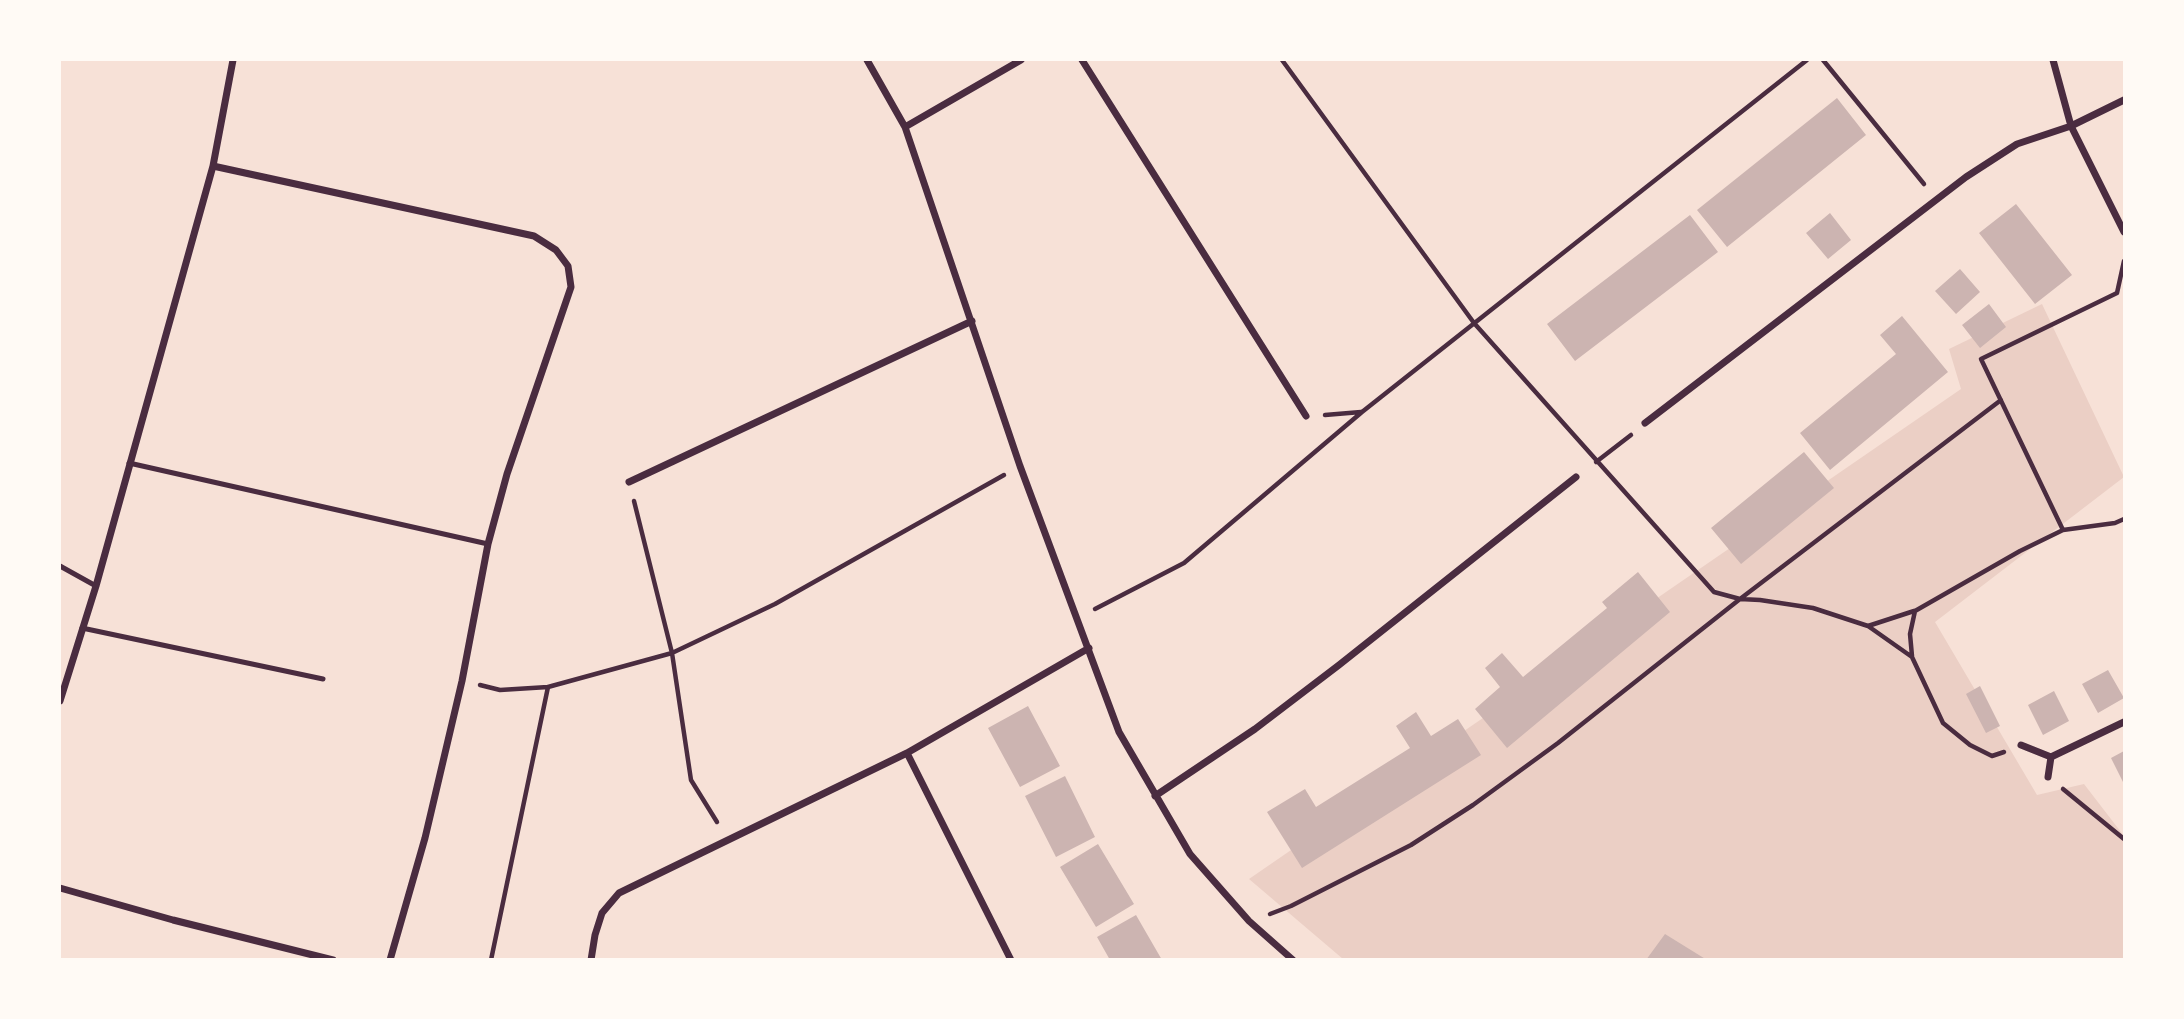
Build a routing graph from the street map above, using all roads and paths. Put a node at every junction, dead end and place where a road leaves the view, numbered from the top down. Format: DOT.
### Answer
graph roads {
  1 [pos="233,60"];
  2 [pos="867,60"];
  3 [pos="1021,60"];
  4 [pos="1082,60"];
  5 [pos="1282,60"];
  6 [pos="1807,60"];
  7 [pos="1823,60"];
  8 [pos="2053,60"];
  9 [pos="2124,100"];
  10 [pos="2071,125"];
  11 [pos="905,127"];
  12 [pos="213,166"];
  13 [pos="1935,198"];
  14 [pos="2124,232"];
  15 [pos="2124,261"];
  16 [pos="972,321"];
  17 [pos="1474,323"];
  18 [pos="2001,400"];
  19 [pos="1362,412"];
  20 [pos="1306,416"];
  21 [pos="1645,423"];
  22 [pos="1597,461"];
  23 [pos="129,463"];
  24 [pos="1020,466"];
  25 [pos="1576,477"];
  26 [pos="629,482"];
  27 [pos="2124,519"];
  28 [pos="2063,530"];
  29 [pos="488,544"];
  30 [pos="60,566"];
  31 [pos="96,586"];
  32 [pos="1740,599"];
  33 [pos="1915,611"];
  34 [pos="1076,619"];
  35 [pos="1868,625"];
  36 [pos="82,628"];
  37 [pos="1089,648"];
  38 [pos="672,653"];
  39 [pos="1912,657"];
  40 [pos="323,679"];
  41 [pos="462,681"];
  42 [pos="548,687"];
  43 [pos="60,701"];
  44 [pos="2124,722"];
  45 [pos="2021,745"];
  46 [pos="907,753"];
  47 [pos="2051,757"];
  48 [pos="2048,777"];
  49 [pos="1155,796"];
  50 [pos="2124,839"];
  51 [pos="728,841"];
  52 [pos="60,888"];
  53 [pos="1249,921"];
  54 [pos="333,960"];
  55 [pos="390,960"];
  56 [pos="491,960"];
  57 [pos="591,960"];
  58 [pos="1011,960"];
  59 [pos="1293,960"];
  1 -- 12 [label="street"];
  2 -- 11 [label="street"];
  3 -- 11 [label="street"];
  4 -- 20 [label="street"];
  5 -- 17 [label="path"];
  6 -- 17 [label="path"];
  7 -- 13 [label="path"];
  8 -- 10 [label="street"];
  9 -- 10 [label="street"];
  10 -- 13 [label="street"];
  10 -- 14 [label="street"];
  11 -- 16 [label="street"];
  12 -- 23 [label="street"];
  12 -- 29 [label="street"];
  13 -- 21 [label="street"];
  15 -- 18 [label="path"];
  16 -- 24 [label="street"];
  16 -- 26 [label="street"];
  17 -- 19 [label="path"];
  17 -- 22 [label="path"];
  18 -- 28 [label="path"];
  18 -- 32 [label="path"];
  19 -- 20 [label="path"];
  19 -- 34 [label="path"];
  21 -- 22 [label="path"];
  22 -- 25 [label="path"];
  22 -- 32 [label="path"];
  23 -- 29 [label="lane"];
  23 -- 31 [label="street"];
  24 -- 34 [label="street"];
  24 -- 38 [label="path"];
  25 -- 49 [label="street"];
  26 -- 38 [label="path"];
  27 -- 28 [label="path"];
  28 -- 33 [label="path"];
  29 -- 41 [label="street"];
  30 -- 31 [label="lane"];
  31 -- 36 [label="street"];
  32 -- 35 [label="path"];
  32 -- 53 [label="path"];
  33 -- 35 [label="path"];
  33 -- 39 [label="path"];
  34 -- 37 [label="street"];
  35 -- 39 [label="path"];
  36 -- 40 [label="lane"];
  36 -- 43 [label="street"];
  37 -- 46 [label="street"];
  37 -- 49 [label="street"];
  38 -- 42 [label="path"];
  38 -- 51 [label="path"];
  39 -- 45 [label="path"];
  41 -- 42 [label="path"];
  41 -- 55 [label="street"];
  42 -- 56 [label="path"];
  44 -- 47 [label="street"];
  45 -- 47 [label="street"];
  46 -- 51 [label="street"];
  46 -- 58 [label="street"];
  47 -- 48 [label="street"];
  48 -- 50 [label="path"];
  49 -- 53 [label="street"];
  51 -- 57 [label="street"];
  52 -- 54 [label="street"];
  53 -- 59 [label="street"];
}
